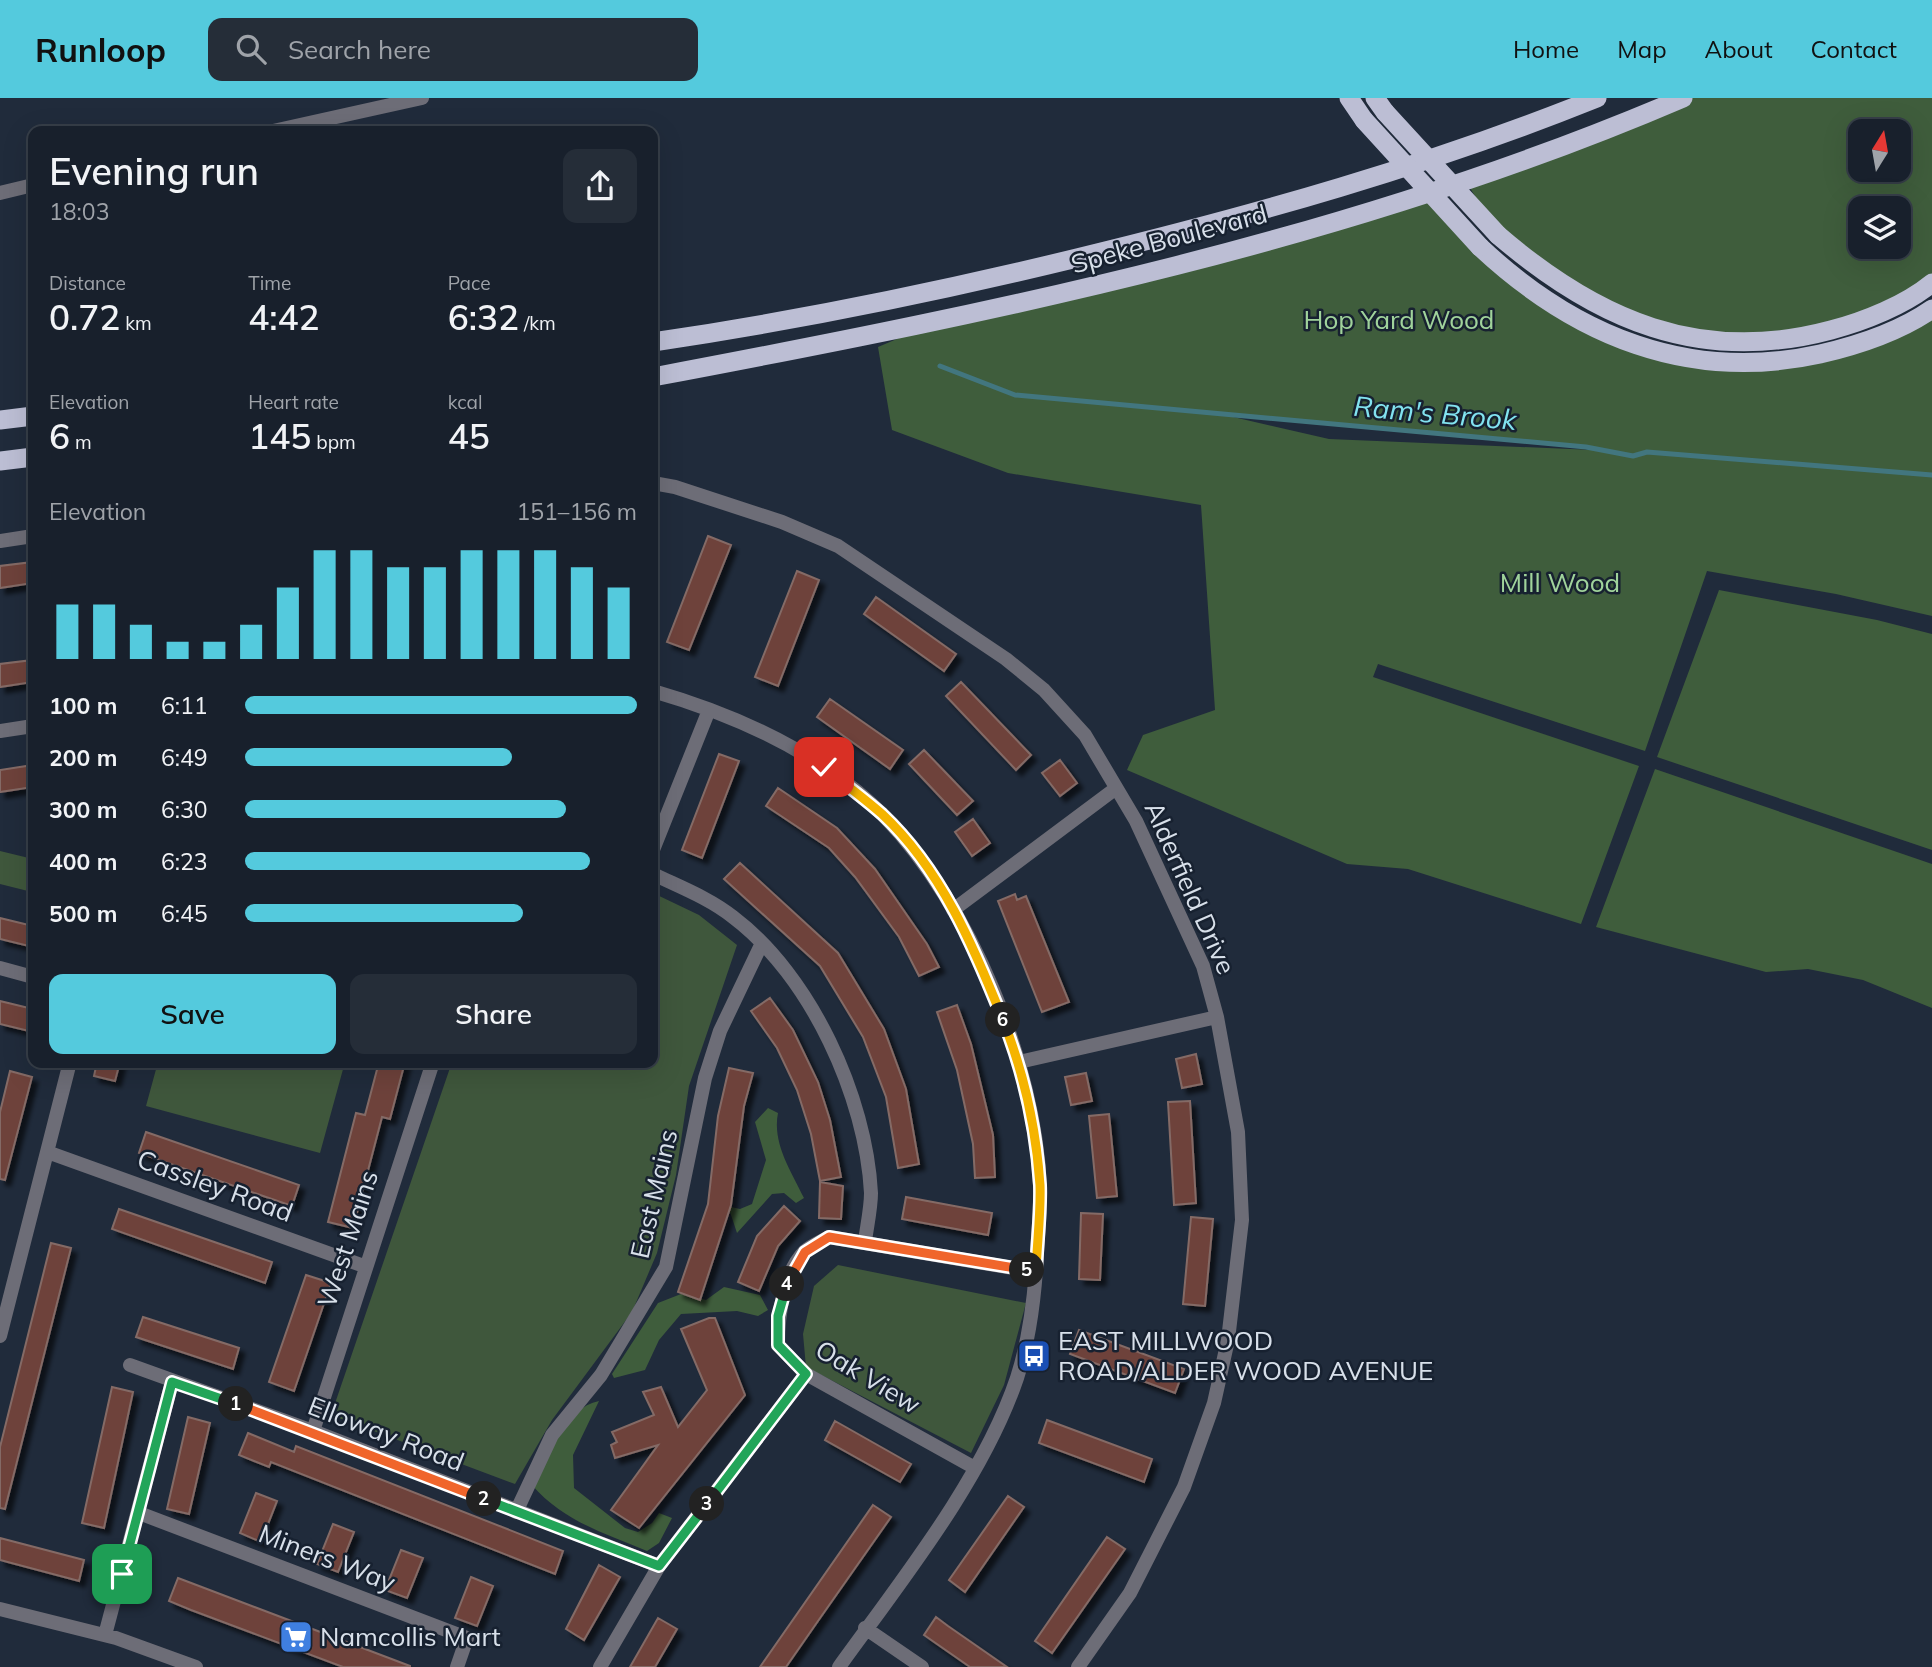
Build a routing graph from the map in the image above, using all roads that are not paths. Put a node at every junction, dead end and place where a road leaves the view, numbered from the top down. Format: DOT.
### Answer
graph roads {
  1 [pos="422,98"];
  2 [pos="1349,98"];
  3 [pos="1597,98"];
  4 [pos="1683,98"];
  5 [pos="1697,98"];
  6 [pos="1380,105"];
  7 [pos="296,126"];
  8 [pos="1492,172"];
  9 [pos="28,186"];
  10 [pos="0,192"];
  11 [pos="1932,283"];
  12 [pos="1932,309"];
  13 [pos="658,341"];
  14 [pos="658,376"];
  15 [pos="28,417"];
  16 [pos="0,420"];
  17 [pos="28,458"];
  18 [pos="0,461"];
  19 [pos="658,484"];
  20 [pos="28,537"];
  21 [pos="0,541"];
  22 [pos="658,693"];
  23 [pos="709,710"];
  24 [pos="28,727"];
  25 [pos="0,731"];
  26 [pos="1115,789"];
  27 [pos="658,838"];
  28 [pos="658,876"];
  29 [pos="953,910"];
  30 [pos="762,943"];
  31 [pos="0,968"];
  32 [pos="28,976"];
  33 [pos="1217,1017"];
  34 [pos="1019,1062"];
  35 [pos="70,1068"];
  36 [pos="430,1068"];
  37 [pos="50,1153"];
  38 [pos="865,1241"];
  39 [pos="364,1266"];
  40 [pos="1036,1272"];
  41 [pos="3,1316"];
  42 [pos="0,1336"];
  43 [pos="130,1364"];
  44 [pos="806,1374"];
  45 [pos="172,1382"];
  46 [pos="313,1431"];
  47 [pos="975,1468"];
  48 [pos="516,1511"];
  49 [pos="139,1513"];
  50 [pos="659,1566"];
  51 [pos="0,1609"];
  52 [pos="865,1628"];
  53 [pos="105,1635"];
  54 [pos="196,1667"];
  55 [pos="457,1667"];
  56 [pos="600,1667"];
  57 [pos="839,1667"];
  58 [pos="922,1667"];
  59 [pos="1078,1667"];
  1 -- 7 [label="street"];
  2 -- 12 [label="highway, bridge"];
  3 -- 13 [label="highway, Speke Boulevard"];
  4 -- 8 [label="highway, Speke Boulevard"];
  5 -- 8 [label="highway"];
  6 -- 11 [label="highway, bridge"];
  8 -- 14 [label="highway, Speke Boulevard"];
  9 -- 10 [label="street"];
  15 -- 16 [label="highway"];
  17 -- 18 [label="highway"];
  19 -- 26 [label="street, Alderfield Drive"];
  20 -- 21 [label="street"];
  22 -- 23 [label="street"];
  23 -- 27 [label="street"];
  23 -- 29 [label="street"];
  24 -- 25 [label="street"];
  26 -- 29 [label="street"];
  26 -- 33 [label="street, Alderfield Drive"];
  28 -- 30 [label="street"];
  29 -- 34 [label="street"];
  30 -- 38 [label="street"];
  30 -- 48 [label="street, East Mains"];
  31 -- 32 [label="street"];
  33 -- 34 [label="street"];
  33 -- 59 [label="street, Alderfield Drive"];
  34 -- 40 [label="street"];
  35 -- 37 [label="street"];
  36 -- 39 [label="street, West Mains"];
  37 -- 39 [label="street, Cassley Road"];
  37 -- 41 [label="street"];
  38 -- 40 [label="street, Oak View"];
  38 -- 44 [label="street, Oak View"];
  39 -- 46 [label="street, West Mains"];
  40 -- 47 [label="street"];
  41 -- 42 [label="street"];
  43 -- 45 [label="street, Elloway Road"];
  44 -- 47 [label="street, Oak View"];
  44 -- 50 [label="street"];
  45 -- 46 [label="street, Elloway Road"];
  45 -- 49 [label="street"];
  46 -- 48 [label="street, Elloway Road"];
  47 -- 52 [label="street"];
  48 -- 50 [label="street, Elloway Road"];
  49 -- 53 [label="street"];
  49 -- 55 [label="street, Miners Way"];
  50 -- 56 [label="street"];
  51 -- 53 [label="street"];
  52 -- 57 [label="street"];
  52 -- 58 [label="street"];
  53 -- 54 [label="street"];
}
